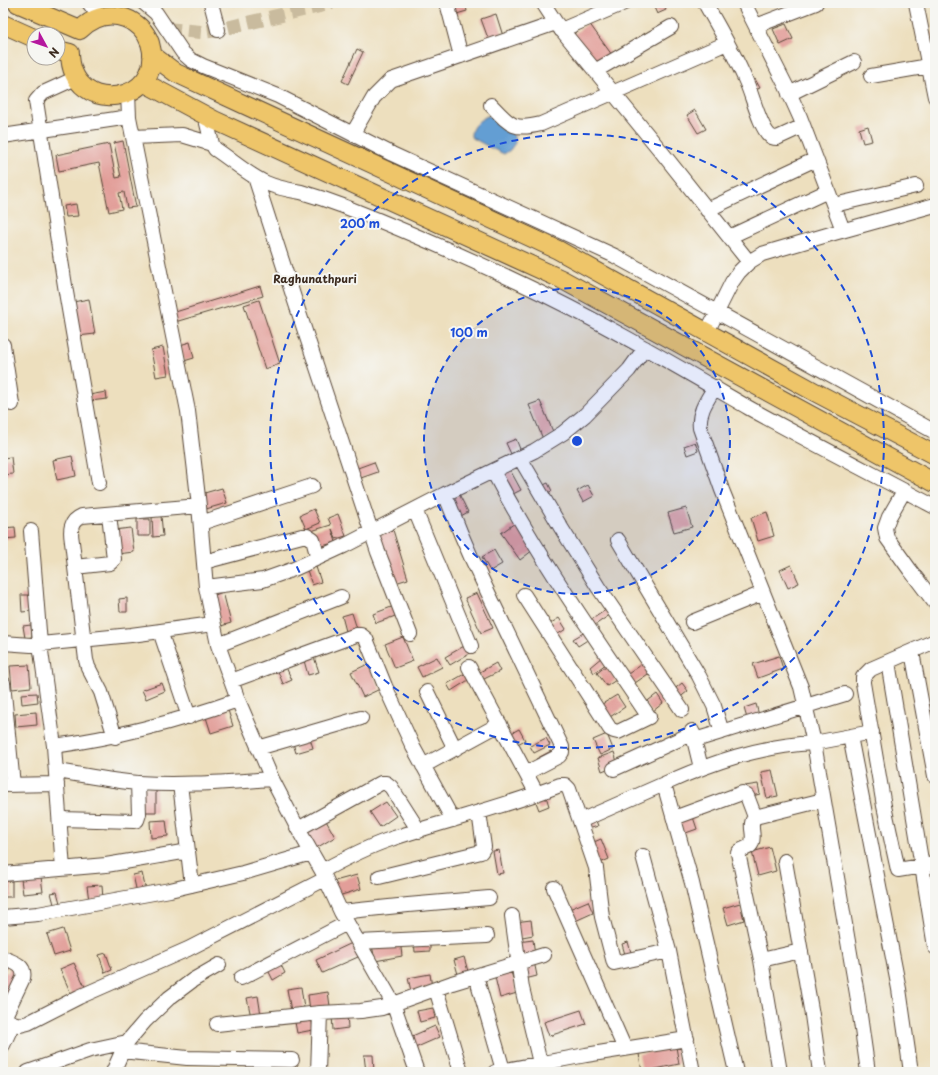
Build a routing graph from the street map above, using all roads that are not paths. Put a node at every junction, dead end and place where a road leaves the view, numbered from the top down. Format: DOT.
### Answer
graph roads {
  1 [pos="17,3"];
  2 [pos="144,3"];
  3 [pos="211,3"];
  4 [pos="446,3"];
  5 [pos="543,3"];
  6 [pos="624,3"];
  7 [pos="705,3"];
  8 [pos="744,3"];
  9 [pos="816,3"];
  10 [pos="916,3"];
  11 [pos="94,10"];
  12 [pos="3,24"];
  13 [pos="756,26"];
  14 [pos="559,27"];
  15 [pos="671,27"];
  16 [pos="218,30"];
  17 [pos="26,34"];
  18 [pos="727,43"];
  19 [pos="66,52"];
  20 [pos="152,55"];
  21 [pos="461,56"];
  22 [pos="854,62"];
  23 [pos="929,66"];
  24 [pos="595,71"];
  25 [pos="871,76"];
  26 [pos="76,78"];
  27 [pos="143,82"];
  28 [pos="128,93"];
  29 [pos="613,93"];
  30 [pos="789,94"];
  31 [pos="935,97"];
  32 [pos="491,105"];
  33 [pos="205,115"];
  34 [pos="129,117"];
  35 [pos="803,126"];
  36 [pos="40,131"];
  37 [pos="353,133"];
  38 [pos="3,136"];
  39 [pos="133,137"];
  40 [pos="212,144"];
  41 [pos="816,159"];
  42 [pos="255,177"];
  43 [pos="916,186"];
  44 [pos="828,191"];
  45 [pos="834,205"];
  46 [pos="935,205"];
  47 [pos="707,210"];
  48 [pos="843,230"];
  49 [pos="729,237"];
  50 [pos="749,262"];
  51 [pos="717,313"];
  52 [pos="707,332"];
  53 [pos="3,345"];
  54 [pos="645,348"];
  55 [pos="715,387"];
  56 [pos="12,404"];
  57 [pos="935,432"];
  58 [pos="935,455"];
  59 [pos="520,458"];
  60 [pos="493,471"];
  61 [pos="99,483"];
  62 [pos="935,483"];
  63 [pos="312,486"];
  64 [pos="904,491"];
  65 [pos="445,494"];
  66 [pos="199,506"];
  67 [pos="935,507"];
  68 [pos="415,510"];
  69 [pos="109,514"];
  70 [pos="201,523"];
  71 [pos="31,531"];
  72 [pos="372,532"];
  73 [pos="618,540"];
  74 [pos="318,558"];
  75 [pos="204,562"];
  76 [pos="75,568"];
  77 [pos="206,587"];
  78 [pos="763,593"];
  79 [pos="524,595"];
  80 [pos="342,597"];
  81 [pos="935,603"];
  82 [pos="692,622"];
  83 [pos="213,624"];
  84 [pos="160,631"];
  85 [pos="410,634"];
  86 [pos="83,640"];
  87 [pos="935,641"];
  88 [pos="3,643"];
  89 [pos="40,644"];
  90 [pos="218,645"];
  91 [pos="471,646"];
  92 [pos="912,652"];
  93 [pos="888,662"];
  94 [pos="469,667"];
  95 [pos="231,681"];
  96 [pos="3,683"];
  97 [pos="427,692"];
  98 [pos="845,694"];
  99 [pos="238,700"];
  100 [pos="806,706"];
  101 [pos="682,710"];
  102 [pos="189,717"];
  103 [pos="361,718"];
  104 [pos="500,724"];
  105 [pos="722,732"];
  106 [pos="872,732"];
  107 [pos="693,734"];
  108 [pos="115,736"];
  109 [pos="850,736"];
  110 [pos="814,743"];
  111 [pos="54,746"];
  112 [pos="258,748"];
  113 [pos="455,749"];
  114 [pos="423,766"];
  115 [pos="701,768"];
  116 [pos="614,769"];
  117 [pos="526,773"];
  118 [pos="935,776"];
  119 [pos="57,778"];
  120 [pos="272,779"];
  121 [pos="138,783"];
  122 [pos="180,784"];
  123 [pos="664,784"];
  124 [pos="8,785"];
  125 [pos="537,794"];
  126 [pos="823,800"];
  127 [pos="479,812"];
  128 [pos="755,817"];
  129 [pos="674,818"];
  130 [pos="60,819"];
  131 [pos="453,820"];
  132 [pos="580,821"];
  133 [pos="298,829"];
  134 [pos="419,831"];
  135 [pos="188,851"];
  136 [pos="311,853"];
  137 [pos="644,856"];
  138 [pos="785,861"];
  139 [pos="928,865"];
  140 [pos="63,868"];
  141 [pos="3,874"];
  142 [pos="324,875"];
  143 [pos="379,877"];
  144 [pos="192,885"];
  145 [pos="554,888"];
  146 [pos="489,898"];
  147 [pos="932,904"];
  148 [pos="512,916"];
  149 [pos="3,918"];
  150 [pos="344,918"];
  151 [pos="487,936"];
  152 [pos="358,942"];
  153 [pos="935,947"];
  154 [pos="668,951"];
  155 [pos="801,951"];
  156 [pos="544,955"];
  157 [pos="3,958"];
  158 [pos="761,960"];
  159 [pos="518,963"];
  160 [pos="219,965"];
  161 [pos="476,976"];
  162 [pos="241,978"];
  163 [pos="436,989"];
  164 [pos="393,1003"];
  165 [pos="320,1013"];
  166 [pos="6,1020"];
  167 [pos="217,1024"];
  168 [pos="687,1039"];
  169 [pos="3,1045"];
  170 [pos="124,1047"];
  171 [pos="625,1049"];
  172 [pos="292,1060"];
  173 [pos="534,1067"];
  174 [pos="34,1070"];
  175 [pos="499,1071"];
  176 [pos="53,1072"];
  177 [pos="113,1072"];
  178 [pos="318,1072"];
  179 [pos="417,1072"];
  180 [pos="461,1072"];
  181 [pos="693,1072"];
  182 [pos="736,1072"];
  183 [pos="780,1072"];
  184 [pos="820,1072"];
  185 [pos="868,1072"];
  186 [pos="911,1072"];
  1 -- 11 [label="main road"];
  2 -- 37 [label="street"];
  3 -- 16 [label="street"];
  4 -- 21 [label="street"];
  5 -- 14 [label="street"];
  6 -- 14 [label="street"];
  7 -- 18 [label="street"];
  8 -- 13 [label="street"];
  9 -- 13 [label="street"];
  10 -- 23 [label="street"];
  11 -- 20 [label="main road"];
  12 -- 17 [label="main road"];
  13 -- 30 [label="street"];
  14 -- 21 [label="street"];
  14 -- 24 [label="street"];
  15 -- 24 [label="street"];
  18 -- 29 [label="street"];
  18 -- 35 [label="street"];
  19 -- 26 [label="main road"];
  20 -- 27 [label="main road"];
  20 -- 52 [label="main road"];
  21 -- 37 [label="street"];
  22 -- 30 [label="street"];
  23 -- 25 [label="street"];
  23 -- 31 [label="street"];
  24 -- 29 [label="street"];
  26 -- 28 [label="main road"];
  26 -- 36 [label="street"];
  27 -- 28 [label="main road"];
  27 -- 33 [label="main road"];
  28 -- 34 [label="street"];
  29 -- 32 [label="street"];
  29 -- 47 [label="street"];
  30 -- 35 [label="street"];
  33 -- 40 [label="street"];
  33 -- 62 [label="main road"];
  34 -- 36 [label="street"];
  34 -- 39 [label="street"];
  35 -- 41 [label="street"];
  36 -- 38 [label="street"];
  36 -- 61 [label="street"];
  37 -- 51 [label="street"];
  39 -- 40 [label="street"];
  39 -- 66 [label="street"];
  40 -- 42 [label="street"];
  41 -- 44 [label="street"];
  41 -- 47 [label="street"];
  42 -- 54 [label="street"];
  42 -- 72 [label="street"];
  43 -- 45 [label="street"];
  44 -- 45 [label="street"];
  44 -- 49 [label="street"];
  45 -- 48 [label="street"];
  46 -- 48 [label="street"];
  47 -- 49 [label="street"];
  48 -- 50 [label="street"];
  49 -- 50 [label="street"];
  50 -- 51 [label="street"];
  51 -- 52 [label="street"];
  51 -- 57 [label="street"];
  52 -- 58 [label="main road"];
  53 -- 56 [label="street"];
  54 -- 55 [label="street"];
  54 -- 59 [label="street"];
  55 -- 64 [label="street"];
  55 -- 78 [label="street"];
  59 -- 60 [label="street"];
  59 -- 101 [label="street"];
  60 -- 65 [label="street"];
  60 -- 79 [label="street"];
  63 -- 70 [label="street"];
  64 -- 67 [label="street"];
  64 -- 81 [label="street"];
  65 -- 68 [label="street"];
  65 -- 117 [label="street"];
  66 -- 69 [label="street"];
  66 -- 70 [label="street"];
  68 -- 72 [label="street"];
  68 -- 91 [label="street"];
  69 -- 76 [label="street"];
  69 -- 76 [label="street"];
  70 -- 75 [label="street"];
  71 -- 89 [label="street"];
  72 -- 74 [label="street"];
  72 -- 85 [label="street"];
  73 -- 105 [label="street"];
  74 -- 75 [label="street"];
  74 -- 77 [label="street"];
  75 -- 77 [label="street"];
  76 -- 86 [label="street"];
  77 -- 83 [label="street"];
  78 -- 82 [label="street"];
  78 -- 100 [label="street"];
  80 -- 90 [label="street"];
  83 -- 84 [label="street"];
  83 -- 90 [label="street"];
  84 -- 86 [label="street"];
  84 -- 102 [label="street"];
  86 -- 89 [label="street"];
  86 -- 108 [label="street"];
  87 -- 92 [label="street"];
  88 -- 89 [label="street"];
  89 -- 111 [label="street"];
  90 -- 95 [label="street"];
  92 -- 93 [label="street"];
  92 -- 118 [label="street"];
  93 -- 106 [label="street"];
  93 -- 139 [label="street"];
  94 -- 104 [label="street"];
  95 -- 99 [label="street"];
  95 -- 114 [label="street"];
  96 -- 124 [label="street"];
  97 -- 113 [label="street"];
  98 -- 100 [label="street"];
  99 -- 102 [label="street"];
  99 -- 112 [label="street"];
  100 -- 105 [label="street"];
  100 -- 110 [label="street"];
  102 -- 108 [label="street"];
  103 -- 112 [label="street"];
  104 -- 113 [label="street"];
  104 -- 117 [label="street"];
  105 -- 107 [label="street"];
  106 -- 109 [label="street"];
  106 -- 139 [label="street"];
  107 -- 115 [label="street"];
  107 -- 116 [label="street"];
  108 -- 111 [label="street"];
  109 -- 110 [label="street"];
  109 -- 186 [label="street"];
  110 -- 115 [label="street"];
  110 -- 126 [label="street"];
  111 -- 119 [label="street"];
  112 -- 120 [label="street"];
  113 -- 114 [label="street"];
  114 -- 131 [label="street"];
  115 -- 123 [label="street"];
  117 -- 125 [label="street"];
  119 -- 121 [label="street"];
  119 -- 124 [label="street"];
  119 -- 130 [label="street"];
  120 -- 122 [label="street"];
  120 -- 133 [label="street"];
  121 -- 122 [label="street"];
  121 -- 130 [label="street"];
  122 -- 135 [label="street"];
  123 -- 129 [label="street"];
  123 -- 132 [label="street"];
  125 -- 127 [label="street"];
  125 -- 132 [label="street"];
  126 -- 128 [label="street"];
  126 -- 185 [label="street"];
  127 -- 131 [label="street"];
  127 -- 143 [label="street"];
  128 -- 129 [label="street"];
  128 -- 158 [label="street"];
  129 -- 182 [label="street"];
  130 -- 140 [label="street"];
  131 -- 134 [label="street"];
  132 -- 154 [label="street"];
  133 -- 134 [label="street"];
  133 -- 136 [label="street"];
  134 -- 142 [label="street"];
  135 -- 140 [label="street"];
  135 -- 144 [label="street"];
  136 -- 142 [label="street"];
  136 -- 144 [label="street"];
  137 -- 154 [label="street"];
  138 -- 155 [label="street"];
  139 -- 147 [label="street"];
  140 -- 141 [label="street"];
  142 -- 150 [label="street"];
  142 -- 166 [label="street"];
  144 -- 149 [label="street"];
  145 -- 171 [label="street"];
  146 -- 150 [label="street"];
  147 -- 153 [label="street"];
  148 -- 159 [label="street"];
  150 -- 152 [label="street"];
  150 -- 162 [label="street"];
  151 -- 152 [label="street"];
  152 -- 164 [label="street"];
  154 -- 168 [label="street"];
  155 -- 158 [label="street"];
  155 -- 184 [label="street"];
  156 -- 159 [label="street"];
  157 -- 166 [label="street"];
  158 -- 183 [label="street"];
  159 -- 161 [label="street"];
  159 -- 173 [label="street"];
  160 -- 170 [label="street"];
  161 -- 163 [label="street"];
  161 -- 175 [label="street"];
  163 -- 164 [label="street"];
  163 -- 180 [label="street"];
  164 -- 165 [label="street"];
  164 -- 179 [label="street"];
  165 -- 167 [label="street"];
  165 -- 178 [label="street"];
  166 -- 169 [label="street"];
  168 -- 171 [label="street"];
  168 -- 181 [label="street"];
  170 -- 172 [label="street"];
  170 -- 174 [label="street"];
  170 -- 177 [label="street"];
  171 -- 173 [label="street"];
  173 -- 175 [label="street"];
  174 -- 176 [label="street"];
}
